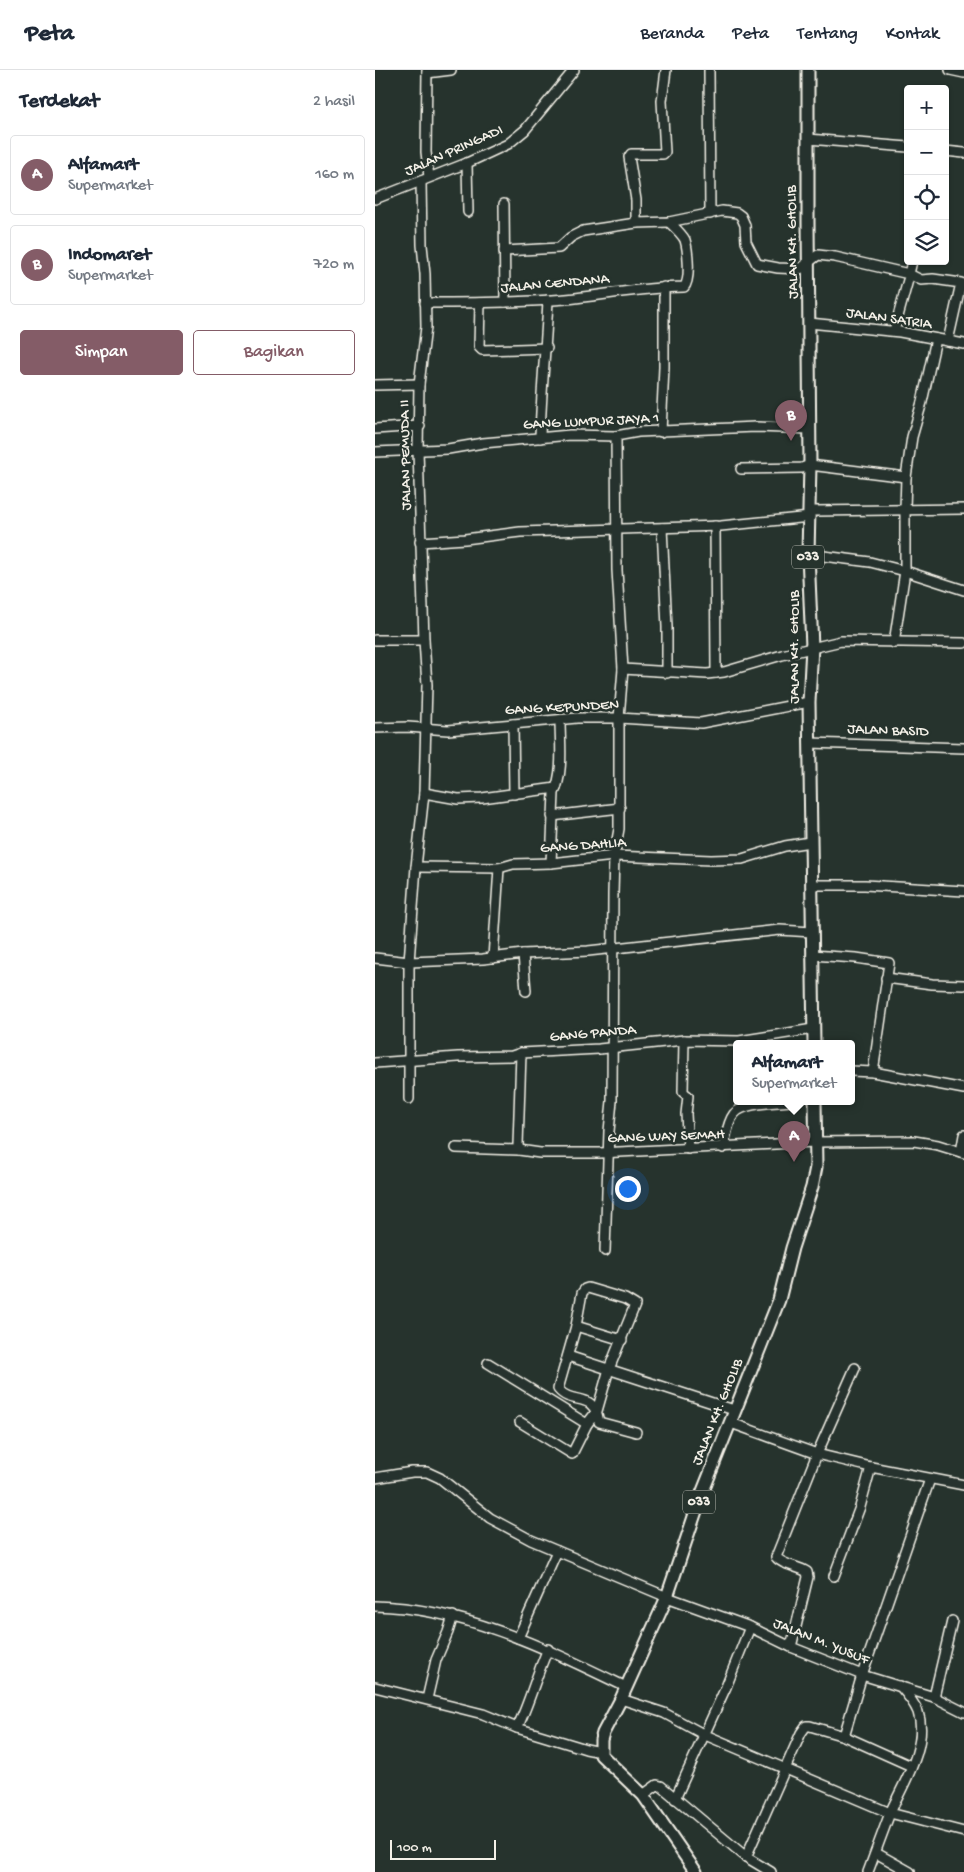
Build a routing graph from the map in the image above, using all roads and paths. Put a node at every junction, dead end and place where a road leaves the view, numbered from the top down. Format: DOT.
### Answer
graph roads {
  1 [pos="451,70"];
  2 [pos="574,70"];
  3 [pos="666,70"];
  4 [pos="709,70"];
  5 [pos="808,70"];
  6 [pos="951,70"];
  7 [pos="427,71"];
  8 [pos="964,73"];
  9 [pos="808,139"];
  10 [pos="904,148"];
  11 [pos="949,151"];
  12 [pos="964,153"];
  13 [pos="467,163"];
  14 [pos="425,179"];
  15 [pos="375,199"];
  16 [pos="504,204"];
  17 [pos="468,212"];
  18 [pos="709,214"];
  19 [pos="669,222"];
  20 [pos="636,223"];
  21 [pos="505,251"];
  22 [pos="808,261"];
  23 [pos="910,265"];
  24 [pos="908,277"];
  25 [pos="665,287"];
  26 [pos="548,300"];
  27 [pos="505,302"];
  28 [pos="425,303"];
  29 [pos="480,303"];
  30 [pos="809,323"];
  31 [pos="895,331"];
  32 [pos="936,339"];
  33 [pos="948,341"];
  34 [pos="964,344"];
  35 [pos="547,348"];
  36 [pos="419,384"];
  37 [pos="375,385"];
  38 [pos="419,426"];
  39 [pos="375,429"];
  40 [pos="810,429"];
  41 [pos="661,432"];
  42 [pos="616,436"];
  43 [pos="540,438"];
  44 [pos="418,450"];
  45 [pos="375,452"];
  46 [pos="810,466"];
  47 [pos="741,469"];
  48 [pos="907,477"];
  49 [pos="905,509"];
  50 [pos="964,509"];
  51 [pos="813,514"];
  52 [pos="715,526"];
  53 [pos="662,528"];
  54 [pos="617,529"];
  55 [pos="420,542"];
  56 [pos="808,554"];
  57 [pos="905,571"];
  58 [pos="964,590"];
  59 [pos="375,640"];
  60 [pos="424,640"];
  61 [pos="894,643"];
  62 [pos="964,643"];
  63 [pos="812,647"];
  64 [pos="623,669"];
  65 [pos="667,673"];
  66 [pos="716,673"];
  67 [pos="809,702"];
  68 [pos="619,718"];
  69 [pos="560,720"];
  70 [pos="513,724"];
  71 [pos="375,728"];
  72 [pos="425,730"];
  73 [pos="810,743"];
  74 [pos="964,748"];
  75 [pos="556,788"];
  76 [pos="424,793"];
  77 [pos="514,794"];
  78 [pos="620,808"];
  79 [pos="552,816"];
  80 [pos="810,842"];
  81 [pos="614,856"];
  82 [pos="551,863"];
  83 [pos="415,867"];
  84 [pos="499,868"];
  85 [pos="811,885"];
  86 [pos="964,891"];
  87 [pos="812,932"];
  88 [pos="611,949"];
  89 [pos="523,954"];
  90 [pos="812,955"];
  91 [pos="375,958"];
  92 [pos="493,958"];
  93 [pos="409,962"];
  94 [pos="886,978"];
  95 [pos="964,985"];
  96 [pos="526,991"];
  97 [pos="813,1029"];
  98 [pos="684,1040"];
  99 [pos="745,1040"];
  100 [pos="814,1040"];
  101 [pos="733,1041"];
  102 [pos="611,1048"];
  103 [pos="521,1053"];
  104 [pos="409,1060"];
  105 [pos="375,1063"];
  106 [pos="855,1071"];
  107 [pos="873,1072"];
  108 [pos="964,1089"];
  109 [pos="409,1099"];
  110 [pos="752,1105"];
  111 [pos="815,1105"];
  112 [pos="964,1135"];
  113 [pos="815,1142"];
  114 [pos="455,1148"];
  115 [pos="723,1148"];
  116 [pos="688,1149"];
  117 [pos="519,1150"];
  118 [pos="609,1153"];
  119 [pos="962,1153"];
  120 [pos="605,1251"];
  121 [pos="576,1326"];
  122 [pos="621,1340"];
  123 [pos="569,1356"];
  124 [pos="487,1364"];
  125 [pos="855,1368"];
  126 [pos="609,1369"];
  127 [pos="597,1410"];
  128 [pos="734,1410"];
  129 [pos="520,1422"];
  130 [pos="731,1423"];
  131 [pos="587,1424"];
  132 [pos="636,1432"];
  133 [pos="817,1454"];
  134 [pos="871,1467"];
  135 [pos="375,1478"];
  136 [pos="930,1479"];
  137 [pos="964,1485"];
  138 [pos="557,1551"];
  139 [pos="834,1576"];
  140 [pos="667,1597"];
  141 [pos="375,1606"];
  142 [pos="453,1616"];
  143 [pos="952,1621"];
  144 [pos="750,1627"];
  145 [pos="518,1638"];
  146 [pos="791,1647"];
  147 [pos="545,1656"];
  148 [pos="861,1675"];
  149 [pos="899,1685"];
  150 [pos="375,1687"];
  151 [pos="626,1687"];
  152 [pos="934,1697"];
  153 [pos="427,1699"];
  154 [pos="621,1699"];
  155 [pos="964,1712"];
  156 [pos="517,1728"];
  157 [pos="703,1734"];
  158 [pos="843,1736"];
  159 [pos="601,1752"];
  160 [pos="911,1766"];
  161 [pos="785,1769"];
  162 [pos="643,1795"];
  163 [pos="675,1800"];
  164 [pos="891,1813"];
  165 [pos="964,1832"];
  166 [pos="875,1853"];
  167 [pos="746,1856"];
  168 [pos="696,1872"];
  169 [pos="771,1872"];
  170 [pos="868,1872"];
  171 [pos="910,1872"];
  1 -- 7 [label="street"];
  2 -- 13 [label="street, JALAN PRINGADI"];
  3 -- 20 [label="street"];
  4 -- 18 [label="street"];
  5 -- 9 [label="main road, JALAN KH. GHOLIB / 033"];
  6 -- 8 [label="street"];
  7 -- 14 [label="street, JALAN PEMUDA II"];
  9 -- 10 [label="street"];
  9 -- 22 [label="main road, JALAN KH. GHOLIB / 033"];
  11 -- 12 [label="street"];
  13 -- 14 [label="street, JALAN PRINGADI"];
  13 -- 17 [label="street"];
  14 -- 15 [label="street, JALAN PRINGADI"];
  14 -- 28 [label="street, JALAN PEMUDA II"];
  16 -- 21 [label="street"];
  18 -- 19 [label="street"];
  18 -- 22 [label="street"];
  19 -- 20 [label="street"];
  19 -- 25 [label="street, JALAN CENDANA"];
  20 -- 21 [label="street"];
  21 -- 27 [label="street"];
  22 -- 24 [label="street"];
  22 -- 30 [label="main road, JALAN KH. GHOLIB / 033"];
  23 -- 24 [label="street"];
  24 -- 31 [label="street"];
  24 -- 33 [label="street"];
  25 -- 26 [label="street, JALAN CENDANA"];
  25 -- 41 [label="street"];
  26 -- 27 [label="street, JALAN CENDANA"];
  26 -- 35 [label="street"];
  27 -- 29 [label="street, JALAN CENDANA"];
  28 -- 29 [label="street, JALAN CENDANA"];
  28 -- 36 [label="street, JALAN PEMUDA II"];
  29 -- 35 [label="street"];
  30 -- 31 [label="street, JALAN SATRIA"];
  30 -- 40 [label="main road, JALAN KH. GHOLIB / 033"];
  31 -- 32 [label="street, JALAN SATRIA"];
  32 -- 33 [label="street, JALAN SATRIA"];
  32 -- 48 [label="street"];
  33 -- 34 [label="street, JALAN SATRIA"];
  35 -- 43 [label="street"];
  36 -- 37 [label="street"];
  36 -- 38 [label="street, JALAN PEMUDA II"];
  38 -- 39 [label="street"];
  38 -- 44 [label="street, JALAN PEMUDA II"];
  40 -- 41 [label="street, GANG LUMPUR JAYA 1"];
  40 -- 46 [label="main road, JALAN KH. GHOLIB / 033"];
  41 -- 42 [label="street, GANG LUMPUR JAYA 1"];
  42 -- 43 [label="street, GANG LUMPUR JAYA 1"];
  42 -- 54 [label="street"];
  43 -- 44 [label="street, GANG LUMPUR JAYA 1"];
  44 -- 45 [label="street, GANG LUMPUR JAYA 1"];
  44 -- 55 [label="street, JALAN PEMUDA II"];
  46 -- 47 [label="street"];
  46 -- 48 [label="street"];
  46 -- 51 [label="main road, JALAN KH. GHOLIB / 033"];
  48 -- 49 [label="street"];
  49 -- 50 [label="street"];
  49 -- 51 [label="street"];
  49 -- 57 [label="street"];
  51 -- 52 [label="street"];
  51 -- 56 [label="main road, JALAN KH. GHOLIB / 033"];
  52 -- 53 [label="street"];
  52 -- 66 [label="street"];
  53 -- 54 [label="street"];
  53 -- 65 [label="street"];
  54 -- 55 [label="street"];
  54 -- 64 [label="street"];
  55 -- 60 [label="street, JALAN PEMUDA II"];
  56 -- 57 [label="street"];
  56 -- 63 [label="main road, JALAN KH. GHOLIB / 033"];
  57 -- 58 [label="street"];
  57 -- 61 [label="street"];
  59 -- 60 [label="street"];
  60 -- 72 [label="street, JALAN PEMUDA II"];
  61 -- 62 [label="street"];
  61 -- 63 [label="street"];
  63 -- 66 [label="street"];
  63 -- 67 [label="main road, JALAN KH. GHOLIB / 033"];
  64 -- 65 [label="street"];
  64 -- 68 [label="street"];
  65 -- 66 [label="street"];
  67 -- 68 [label="street, GANG KEPUNDEN"];
  67 -- 73 [label="main road, JALAN KH. GHOLIB / 033"];
  68 -- 69 [label="street, GANG KEPUNDEN"];
  68 -- 78 [label="street"];
  69 -- 70 [label="street, GANG KEPUNDEN"];
  69 -- 75 [label="street"];
  70 -- 72 [label="street, GANG KEPUNDEN"];
  70 -- 77 [label="street"];
  71 -- 72 [label="street, GANG KEPUNDEN"];
  72 -- 76 [label="street, JALAN PEMUDA II"];
  73 -- 74 [label="street, JALAN BASID"];
  73 -- 80 [label="main road, JALAN KH. GHOLIB / 033"];
  75 -- 77 [label="street"];
  75 -- 79 [label="street"];
  76 -- 77 [label="street"];
  76 -- 83 [label="street, JALAN PEMUDA II"];
  78 -- 79 [label="street"];
  78 -- 81 [label="street"];
  79 -- 82 [label="street"];
  80 -- 81 [label="street, GANG DAHLIA"];
  80 -- 85 [label="main road, JALAN KH. GHOLIB / 033"];
  81 -- 82 [label="street, GANG DAHLIA"];
  81 -- 88 [label="street"];
  82 -- 84 [label="street, GANG DAHLIA"];
  83 -- 84 [label="street, GANG DAHLIA"];
  83 -- 93 [label="street, JALAN PEMUDA II"];
  84 -- 92 [label="street"];
  85 -- 86 [label="street"];
  85 -- 87 [label="main road, JALAN KH. GHOLIB / 033"];
  87 -- 88 [label="street"];
  87 -- 90 [label="main road, JALAN KH. GHOLIB / 033"];
  88 -- 89 [label="street"];
  88 -- 102 [label="street"];
  89 -- 92 [label="street"];
  89 -- 96 [label="street"];
  90 -- 94 [label="street"];
  90 -- 97 [label="main road, JALAN KH. GHOLIB / 033"];
  91 -- 93 [label="street"];
  92 -- 93 [label="street"];
  93 -- 104 [label="street, JALAN PEMUDA II"];
  94 -- 95 [label="street"];
  94 -- 107 [label="street"];
  97 -- 99 [label="street, GANG PANDA"];
  97 -- 100 [label="main road, JALAN KH. GHOLIB / 033"];
  98 -- 101 [label="street, GANG PANDA"];
  98 -- 102 [label="street, GANG PANDA"];
  98 -- 116 [label="street"];
  102 -- 103 [label="street, GANG PANDA"];
  102 -- 118 [label="street"];
  103 -- 104 [label="street, GANG PANDA"];
  103 -- 117 [label="street"];
  104 -- 105 [label="street, GANG PANDA"];
  104 -- 109 [label="street, JALAN PEMUDA II"];
  106 -- 107 [label="street"];
  107 -- 108 [label="street"];
  110 -- 115 [label="street"];
  111 -- 113 [label="main road, JALAN KH. GHOLIB"];
  112 -- 119 [label="street"];
  113 -- 115 [label="street, GANG WAY SEMAH"];
  113 -- 119 [label="street, GANG WAY SEMAH"];
  113 -- 128 [label="main road, JALAN KH. GHOLIB / 033"];
  114 -- 117 [label="street, GANG WAY SEMAH"];
  115 -- 116 [label="street, GANG WAY SEMAH"];
  116 -- 118 [label="street, GANG WAY SEMAH"];
  117 -- 118 [label="street, GANG WAY SEMAH"];
  118 -- 120 [label="street"];
  121 -- 122 [label="street"];
  121 -- 122 [label="street"];
  121 -- 123 [label="street"];
  122 -- 126 [label="street"];
  123 -- 126 [label="street"];
  123 -- 127 [label="street"];
  124 -- 131 [label="street"];
  125 -- 133 [label="street"];
  126 -- 127 [label="street"];
  126 -- 128 [label="street"];
  127 -- 131 [label="street"];
  127 -- 132 [label="street"];
  128 -- 130 [label="main road, JALAN KH. GHOLIB / 033"];
  129 -- 131 [label="street"];
  130 -- 133 [label="street"];
  130 -- 140 [label="main road, JALAN KH. GHOLIB / 033"];
  133 -- 134 [label="street"];
  133 -- 146 [label="street"];
  134 -- 136 [label="street"];
  134 -- 139 [label="street"];
  135 -- 138 [label="street, JALAN M. YUSUF"];
  136 -- 137 [label="street"];
  136 -- 148 [label="street"];
  138 -- 140 [label="street, JALAN M. YUSUF"];
  138 -- 145 [label="street"];
  140 -- 144 [label="street, JALAN M. YUSUF"];
  140 -- 151 [label="main road, JALAN KH. GHOLIB / 033"];
  141 -- 142 [label="street"];
  142 -- 145 [label="street"];
  142 -- 153 [label="street"];
  143 -- 152 [label="street"];
  144 -- 146 [label="street, JALAN M. YUSUF"];
  144 -- 157 [label="street"];
  145 -- 147 [label="street"];
  146 -- 148 [label="street, JALAN M. YUSUF"];
  147 -- 151 [label="street"];
  147 -- 156 [label="street"];
  148 -- 149 [label="street, JALAN M. YUSUF"];
  148 -- 158 [label="street"];
  149 -- 152 [label="street, JALAN M. YUSUF"];
  149 -- 160 [label="street"];
  150 -- 153 [label="street"];
  151 -- 154 [label="main road, JALAN KH. GHOLIB / 033"];
  152 -- 155 [label="street, JALAN M. YUSUF"];
  153 -- 156 [label="street"];
  154 -- 157 [label="street"];
  154 -- 159 [label="main road, JALAN KH. GHOLIB / 033"];
  156 -- 159 [label="street"];
  157 -- 161 [label="street"];
  157 -- 163 [label="street"];
  158 -- 160 [label="street"];
  158 -- 161 [label="street"];
  159 -- 162 [label="main road"];
  160 -- 164 [label="street"];
  161 -- 164 [label="street"];
  161 -- 167 [label="street"];
  162 -- 163 [label="street"];
  162 -- 168 [label="main road"];
  163 -- 167 [label="street"];
  164 -- 165 [label="street"];
  164 -- 166 [label="street"];
  166 -- 170 [label="street"];
  166 -- 171 [label="street"];
  167 -- 169 [label="street"];
}
